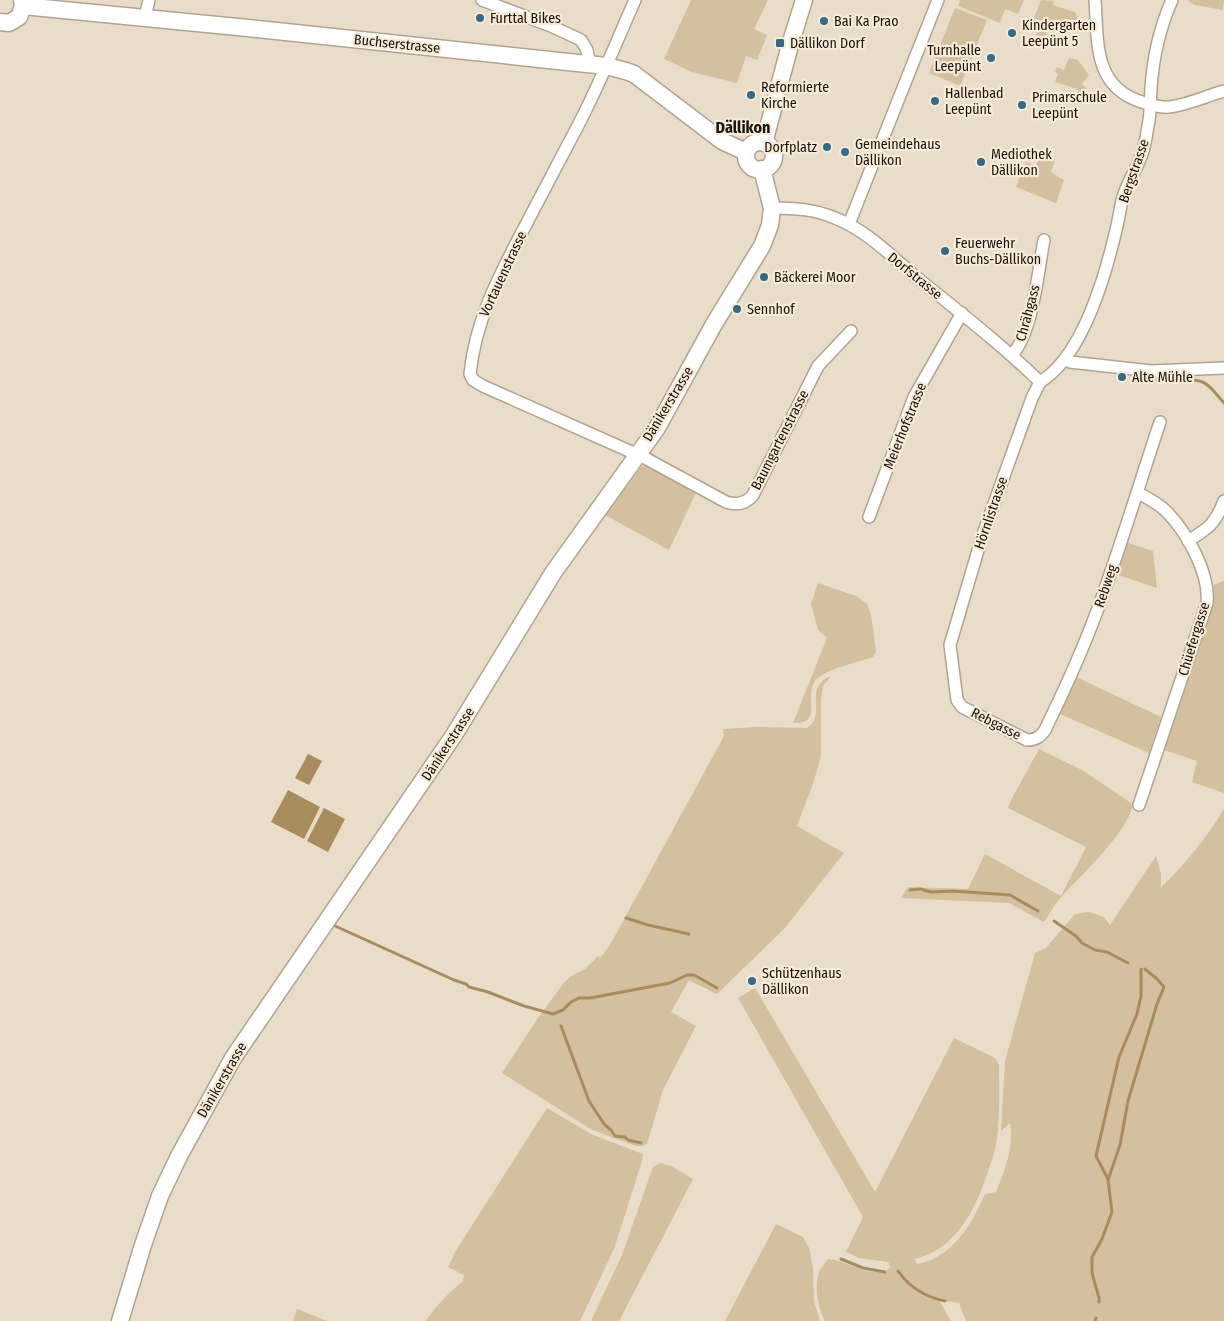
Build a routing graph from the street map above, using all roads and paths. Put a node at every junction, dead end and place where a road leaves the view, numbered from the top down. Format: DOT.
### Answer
graph roads {
  1 [pos="149,0"];
  2 [pos="635,0"];
  3 [pos="804,0"];
  4 [pos="938,0"];
  5 [pos="1095,0"];
  6 [pos="1172,0"];
  7 [pos="487,1"];
  8 [pos="22,3"];
  9 [pos="145,17"];
  10 [pos="0,22"];
  11 [pos="598,65"];
  12 [pos="1224,91"];
  13 [pos="1151,105"];
  14 [pos="764,143"];
  15 [pos="746,152"];
  16 [pos="762,170"];
  17 [pos="772,208"];
  18 [pos="849,224"];
  19 [pos="1044,240"];
  20 [pos="962,313"];
  21 [pos="851,331"];
  22 [pos="1012,355"];
  23 [pos="1065,360"];
  24 [pos="1224,368"];
  25 [pos="1040,382"];
  26 [pos="1160,422"];
  27 [pos="637,455"];
  28 [pos="1138,493"];
  29 [pos="1224,501"];
  30 [pos="869,516"];
  31 [pos="1188,541"];
  32 [pos="950,645"];
  33 [pos="1034,740"];
  34 [pos="1139,805"];
  35 [pos="120,1321"];
  1 -- 9 [label="street"];
  2 -- 11 [label="street"];
  3 -- 14 [label="street"];
  4 -- 18 [label="street"];
  5 -- 13 [label="street"];
  6 -- 13 [label="street, Bergstrasse"];
  7 -- 11 [label="street"];
  8 -- 9 [label="street, Buchserstrasse"];
  8 -- 10 [label="street"];
  9 -- 11 [label="street, Buchserstrasse"];
  11 -- 15 [label="street, Buchserstrasse"];
  11 -- 27 [label="street, Vortauenstrasse"];
  12 -- 13 [label="street"];
  13 -- 23 [label="street, Bergstrasse"];
  14 -- 15 [label="street"];
  14 -- 16 [label="street"];
  15 -- 16 [label="street"];
  16 -- 17 [label="street, Dänikerstrasse"];
  17 -- 18 [label="street, Dorfstrasse"];
  17 -- 27 [label="street, Dänikerstrasse"];
  18 -- 20 [label="street, Dorfstrasse"];
  19 -- 22 [label="street, Chrähgass"];
  20 -- 22 [label="street, Dorfstrasse"];
  20 -- 30 [label="street, Meierhofstrasse"];
  21 -- 27 [label="street, Baumgartenstrasse"];
  22 -- 25 [label="street, Dorfstrasse"];
  23 -- 24 [label="street"];
  23 -- 25 [label="street, Bergstrasse"];
  25 -- 32 [label="street, Hörnlistrasse"];
  26 -- 28 [label="street, Rebweg"];
  27 -- 35 [label="street, Dänikerstrasse"];
  28 -- 31 [label="street, Chüefergasse"];
  28 -- 33 [label="street, Rebweg"];
  29 -- 31 [label="street"];
  31 -- 34 [label="street, Chüefergasse"];
  32 -- 33 [label="street, Rebgasse"];
}
